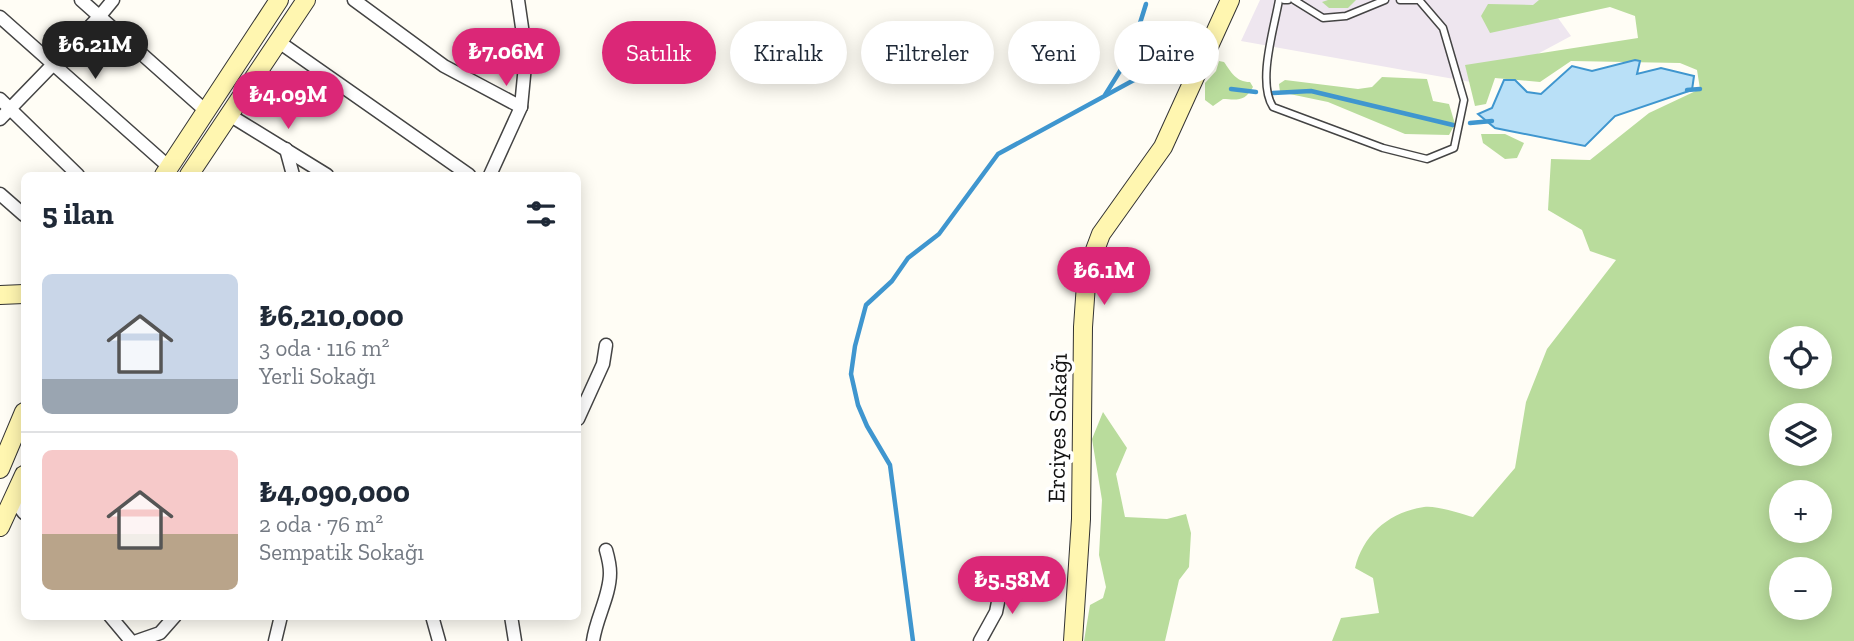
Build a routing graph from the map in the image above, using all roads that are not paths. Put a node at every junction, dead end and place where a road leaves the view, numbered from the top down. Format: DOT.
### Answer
graph roads {
  1 [pos="81,0"];
  2 [pos="113,0"];
  3 [pos="279,0"];
  4 [pos="306,0"];
  5 [pos="355,0"];
  6 [pos="518,0"];
  7 [pos="1230,0"];
  8 [pos="1284,0"];
  9 [pos="1294,0"];
  10 [pos="1385,0"];
  11 [pos="1400,0"];
  12 [pos="99,17"];
  13 [pos="0,18"];
  14 [pos="279,42"];
  15 [pos="52,65"];
  16 [pos="0,99"];
  17 [pos="521,107"];
  18 [pos="10,108"];
  19 [pos="207,112"];
  20 [pos="231,116"];
  21 [pos="0,119"];
  22 [pos="286,149"];
  23 [pos="166,171"];
  24 [pos="75,172"];
  25 [pos="191,172"];
  26 [pos="292,172"];
  27 [pos="322,172"];
  28 [pos="465,172"];
  29 [pos="491,172"];
  30 [pos="0,194"];
  31 [pos="21,212"];
  32 [pos="606,345"];
  33 [pos="581,412"];
  34 [pos="21,419"];
  35 [pos="0,469"];
  36 [pos="19,506"];
  37 [pos="0,527"];
  38 [pos="606,550"];
  39 [pos="1003,577"];
  40 [pos="113,620"];
  41 [pos="171,620"];
  42 [pos="280,620"];
  43 [pos="433,620"];
  44 [pos="512,620"];
  45 [pos="131,641"];
  46 [pos="137,641"];
  47 [pos="275,641"];
  48 [pos="439,641"];
  49 [pos="515,641"];
  50 [pos="593,641"];
  51 [pos="980,641"];
  52 [pos="1073,641"];
  1 -- 12 [label="street"];
  2 -- 12 [label="street"];
  3 -- 19 [label="street"];
  4 -- 14 [label="street"];
  5 -- 17 [label="street"];
  6 -- 17 [label="street"];
  7 -- 52 [label="street, Erciyes Sokağı"];
  8 -- 11 [label="lane"];
  9 -- 10 [label="lane"];
  12 -- 15 [label="street"];
  12 -- 19 [label="street"];
  13 -- 15 [label="street"];
  14 -- 20 [label="street"];
  14 -- 28 [label="street"];
  15 -- 18 [label="street"];
  15 -- 23 [label="street"];
  16 -- 18 [label="street"];
  17 -- 29 [label="street"];
  18 -- 21 [label="street"];
  18 -- 24 [label="street"];
  19 -- 23 [label="street"];
  20 -- 22 [label="street"];
  20 -- 25 [label="street"];
  22 -- 26 [label="street"];
  22 -- 27 [label="street"];
  30 -- 31 [label="street"];
  32 -- 33 [label="street"];
  34 -- 35 [label="street"];
  36 -- 37 [label="street"];
  38 -- 50 [label="street"];
  39 -- 51 [label="street"];
  40 -- 45 [label="street"];
  41 -- 46 [label="street"];
  42 -- 47 [label="street"];
  43 -- 48 [label="street"];
  44 -- 49 [label="street"];
}
